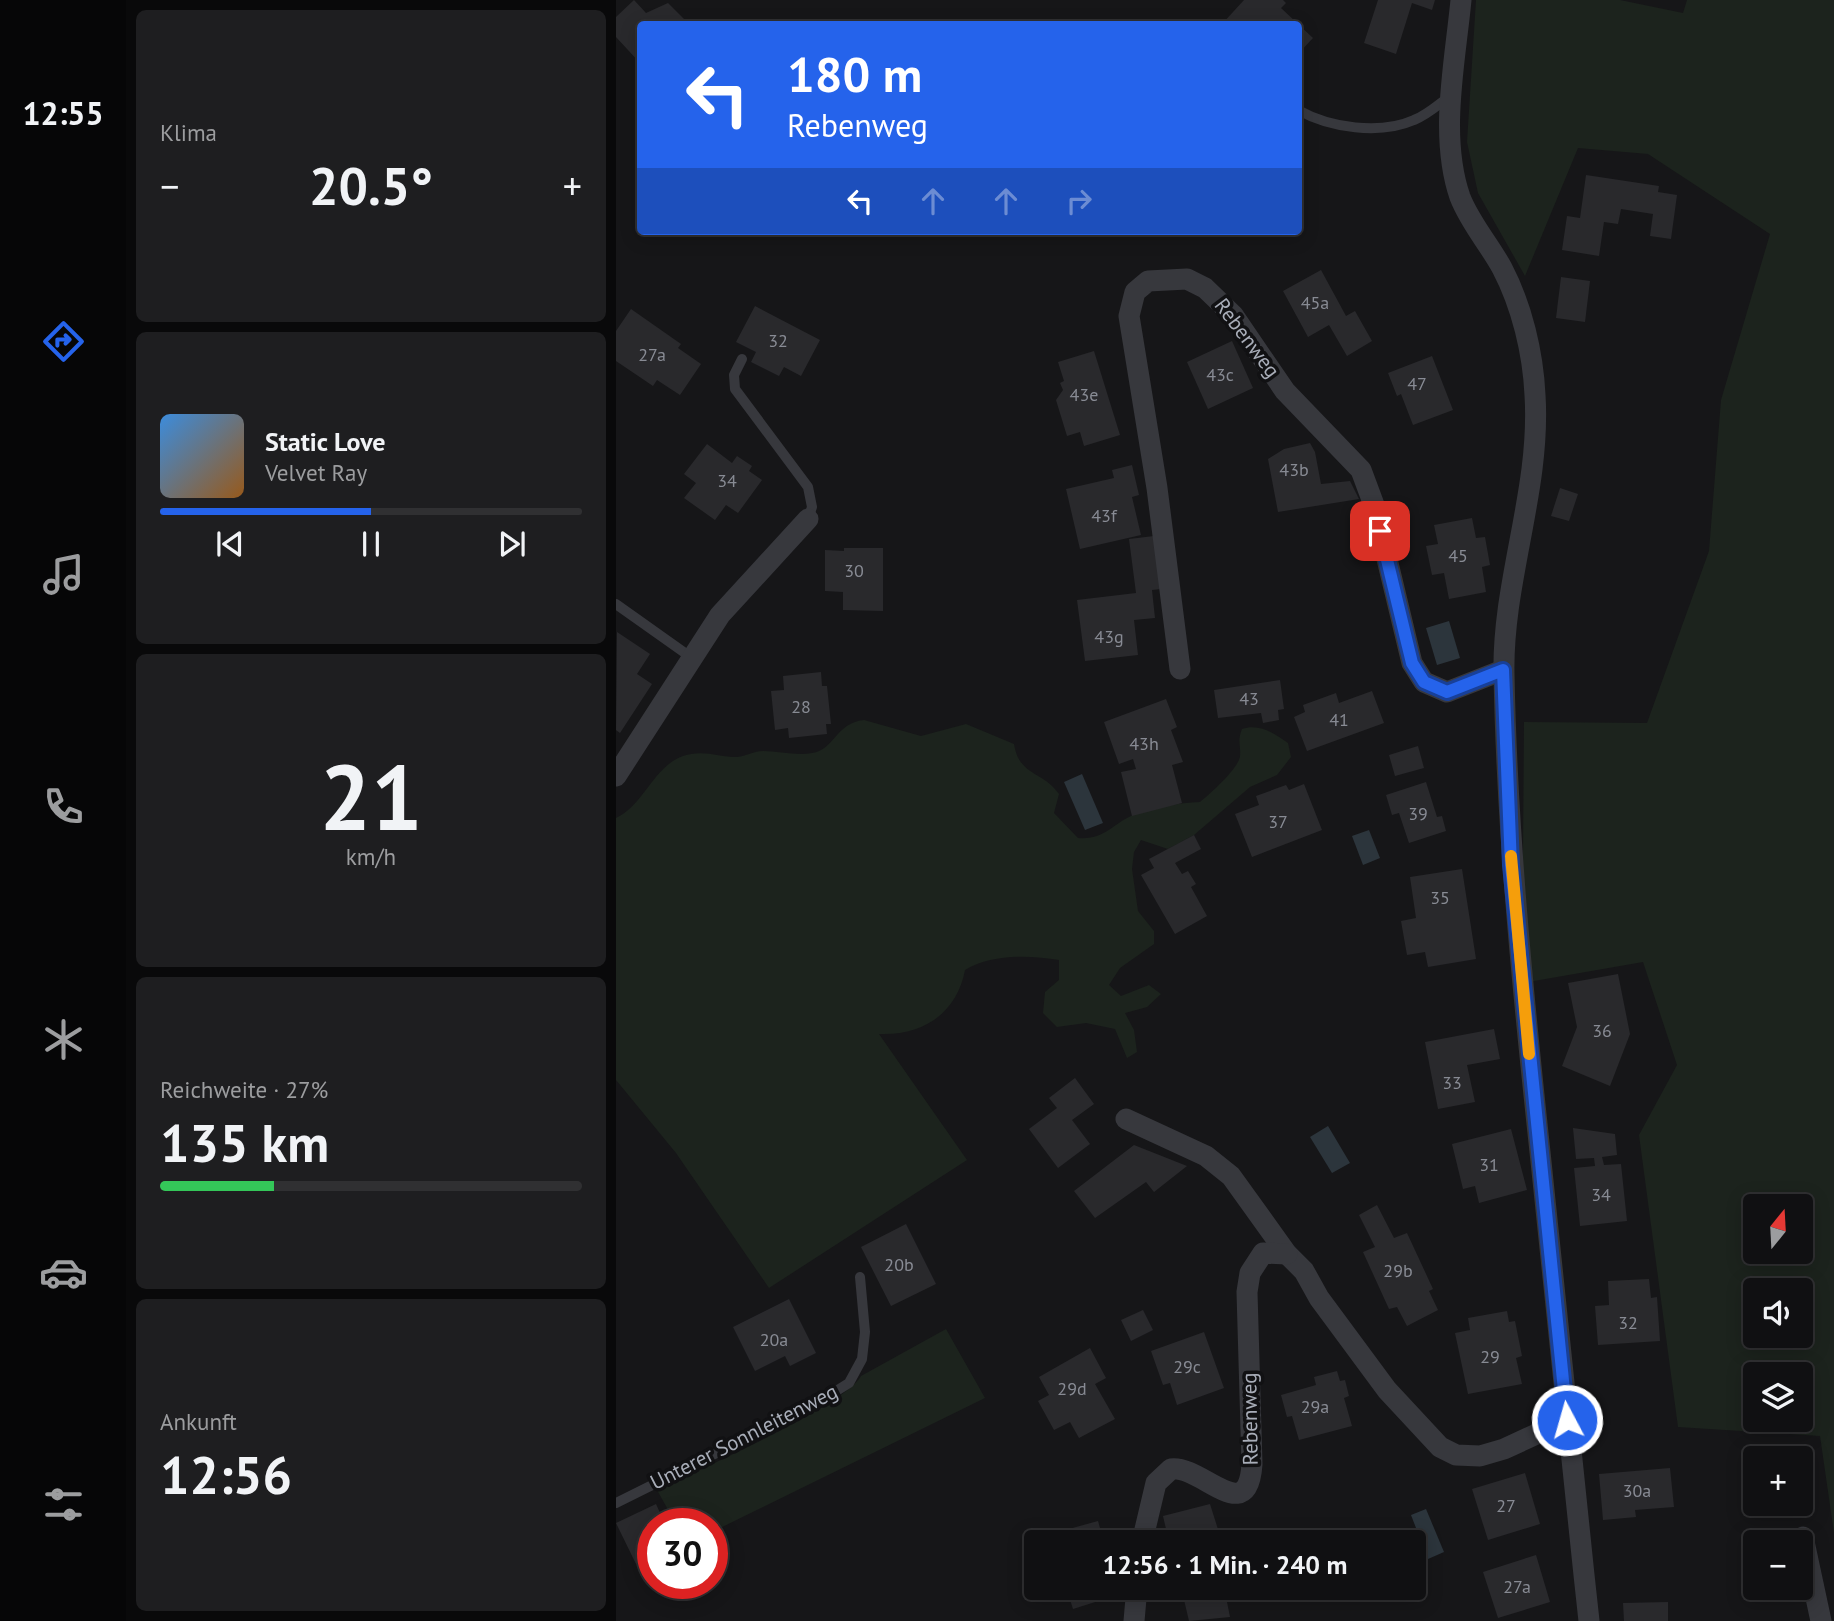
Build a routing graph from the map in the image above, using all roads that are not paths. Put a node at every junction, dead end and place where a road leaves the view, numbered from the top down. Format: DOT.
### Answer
graph roads {
  1 [pos="1461,0"];
  2 [pos="1452,95"];
  3 [pos="1302,112"];
  4 [pos="742,359"];
  5 [pos="808,519"];
  6 [pos="616,604"];
  7 [pos="692,658"];
  8 [pos="1181,669"];
  9 [pos="1503,670"];
  10 [pos="616,776"];
  11 [pos="1126,1119"];
  12 [pos="1287,1254"];
  13 [pos="860,1277"];
  14 [pos="1567,1420"];
  15 [pos="616,1503"];
  16 [pos="1145,1530"];
  17 [pos="1813,1584"];
  18 [pos="1136,1600"];
  19 [pos="1134,1621"];
  20 [pos="1589,1621"];
  21 [pos="1821,1621"];
  1 -- 2 [label="street"];
  2 -- 3 [label="lane"];
  2 -- 9 [label="street"];
  4 -- 5 [label="lane"];
  5 -- 7 [label="street"];
  6 -- 7 [label="lane"];
  7 -- 10 [label="street"];
  8 -- 9 [label="street, Rebenweg"];
  9 -- 14 [label="street"];
  11 -- 12 [label="street"];
  12 -- 14 [label="street"];
  12 -- 16 [label="street, Rebenweg"];
  13 -- 15 [label="lane, Unterer Sonnleitenweg"];
  14 -- 20 [label="street"];
  17 -- 21 [label="street"];
  18 -- 19 [label="street"];
}
